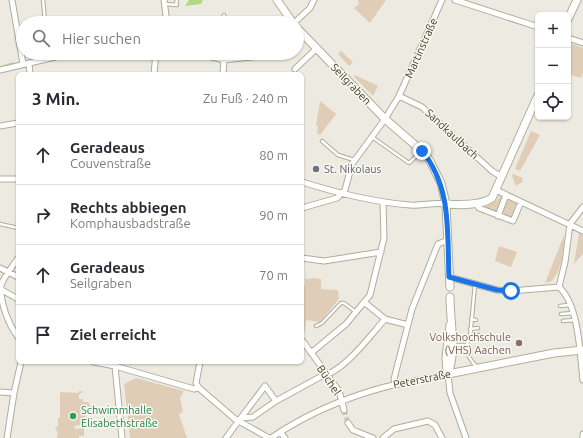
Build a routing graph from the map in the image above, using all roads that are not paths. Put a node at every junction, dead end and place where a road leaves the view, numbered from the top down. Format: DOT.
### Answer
graph roads {
  1 [pos="12,0"];
  2 [pos="42,0"];
  3 [pos="177,0"];
  4 [pos="277,0"];
  5 [pos="314,0"];
  6 [pos="442,0"];
  7 [pos="455,0"];
  8 [pos="577,0"];
  9 [pos="165,2"];
  10 [pos="571,13"];
  11 [pos="45,16"];
  12 [pos="166,16"];
  13 [pos="289,16"];
  14 [pos="301,16"];
  15 [pos="16,18"];
  16 [pos="535,26"];
  17 [pos="304,37"];
  18 [pos="571,39"];
  19 [pos="583,43"];
  20 [pos="316,49"];
  21 [pos="25,60"];
  22 [pos="39,60"];
  23 [pos="155,60"];
  24 [pos="224,60"];
  25 [pos="26,63"];
  26 [pos="295,69"];
  27 [pos="0,70"];
  28 [pos="29,72"];
  29 [pos="154,72"];
  30 [pos="223,72"];
  31 [pos="399,96"];
  32 [pos="535,102"];
  33 [pos="385,119"];
  34 [pos="16,123"];
  35 [pos="0,126"];
  36 [pos="372,136"];
  37 [pos="322,141"];
  38 [pos="422,151"];
  39 [pos="354,160"];
  40 [pos="502,177"];
  41 [pos="0,179"];
  42 [pos="16,179"];
  43 [pos="304,183"];
  44 [pos="496,190"];
  45 [pos="342,194"];
  46 [pos="506,195"];
  47 [pos="383,202"];
  48 [pos="520,202"];
  49 [pos="476,203"];
  50 [pos="446,204"];
  51 [pos="304,207"];
  52 [pos="583,207"];
  53 [pos="498,216"];
  54 [pos="0,224"];
  55 [pos="570,224"];
  56 [pos="16,228"];
  57 [pos="583,231"];
  58 [pos="448,240"];
  59 [pos="381,252"];
  60 [pos="304,258"];
  61 [pos="16,261"];
  62 [pos="0,268"];
  63 [pos="9,272"];
  64 [pos="16,276"];
  65 [pos="449,277"];
  66 [pos="475,283"];
  67 [pos="450,286"];
  68 [pos="559,287"];
  69 [pos="0,289"];
  70 [pos="450,297"];
  71 [pos="16,298"];
  72 [pos="364,302"];
  73 [pos="571,304"];
  74 [pos="560,306"];
  75 [pos="357,312"];
  76 [pos="573,313"];
  77 [pos="561,314"];
  78 [pos="451,318"];
  79 [pos="386,319"];
  80 [pos="471,319"];
  81 [pos="476,320"];
  82 [pos="575,320"];
  83 [pos="563,321"];
  84 [pos="408,325"];
  85 [pos="316,326"];
  86 [pos="478,328"];
  87 [pos="470,329"];
  88 [pos="16,334"];
  89 [pos="479,335"];
  90 [pos="470,338"];
  91 [pos="304,343"];
  92 [pos="453,345"];
  93 [pos="466,345"];
  94 [pos="582,350"];
  95 [pos="311,353"];
  96 [pos="21,364"];
  97 [pos="106,364"];
  98 [pos="200,364"];
  99 [pos="115,366"];
  100 [pos="478,368"];
  101 [pos="448,374"];
  102 [pos="326,376"];
  103 [pos="583,380"];
  104 [pos="395,385"];
  105 [pos="196,389"];
  106 [pos="0,392"];
  107 [pos="14,393"];
  108 [pos="276,401"];
  109 [pos="342,401"];
  110 [pos="344,410"];
  111 [pos="240,420"];
  112 [pos="348,423"];
  113 [pos="280,432"];
  114 [pos="583,434"];
  115 [pos="7,438"];
  116 [pos="122,438"];
  117 [pos="226,438"];
  118 [pos="270,438"];
  119 [pos="285,438"];
  120 [pos="373,438"];
  121 [pos="384,438"];
  122 [pos="442,438"];
  123 [pos="466,438"];
  124 [pos="583,438"];
  1 -- 15 [label="street"];
  2 -- 11 [label="lane"];
  3 -- 9 [label="lane"];
  4 -- 13 [label="street"];
  5 -- 14 [label="street"];
  6 -- 31 [label="street, Martinstraße"];
  7 -- 16 [label="street"];
  8 -- 10 [label="street"];
  9 -- 12 [label="street"];
  17 -- 20 [label="street, Seilgraben"];
  18 -- 19 [label="street"];
  20 -- 26 [label="street"];
  20 -- 33 [label="street, Seilgraben"];
  21 -- 25 [label="street"];
  22 -- 25 [label="street"];
  23 -- 29 [label="street"];
  24 -- 30 [label="street"];
  25 -- 27 [label="street"];
  25 -- 28 [label="street"];
  31 -- 33 [label="street"];
  31 -- 40 [label="street, Sandkaulbach"];
  32 -- 40 [label="street"];
  33 -- 36 [label="street"];
  33 -- 38 [label="street, Seilgraben"];
  34 -- 35 [label="street"];
  36 -- 38 [label="lane"];
  36 -- 39 [label="street"];
  37 -- 39 [label="lane"];
  38 -- 50 [label="street, Seilgraben"];
  39 -- 45 [label="street"];
  40 -- 44 [label="street"];
  41 -- 42 [label="street"];
  43 -- 45 [label="street"];
  44 -- 46 [label="street"];
  44 -- 49 [label="street"];
  45 -- 47 [label="street"];
  45 -- 51 [label="street"];
  46 -- 48 [label="street"];
  46 -- 53 [label="street"];
  47 -- 50 [label="street"];
  47 -- 59 [label="street"];
  48 -- 53 [label="street"];
  48 -- 55 [label="street"];
  49 -- 50 [label="street"];
  49 -- 53 [label="street"];
  50 -- 58 [label="street, Seilgraben"];
  52 -- 55 [label="street"];
  54 -- 56 [label="lane"];
  55 -- 57 [label="street"];
  55 -- 68 [label="street"];
  58 -- 65 [label="street, Seilgraben"];
  58 -- 84 [label="street"];
  59 -- 60 [label="street"];
  59 -- 72 [label="street"];
  61 -- 63 [label="street"];
  62 -- 63 [label="street"];
  63 -- 64 [label="street"];
  63 -- 69 [label="street"];
  65 -- 66 [label="street"];
  65 -- 67 [label="street, Seilgraben"];
  66 -- 68 [label="street"];
  66 -- 80 [label="lane"];
  68 -- 73 [label="street"];
  69 -- 71 [label="street"];
  69 -- 88 [label="street"];
  70 -- 78 [label="street"];
  72 -- 75 [label="street"];
  72 -- 79 [label="street"];
  73 -- 74 [label="lane"];
  73 -- 76 [label="street"];
  75 -- 85 [label="lane"];
  75 -- 95 [label="street"];
  76 -- 77 [label="lane"];
  76 -- 82 [label="street"];
  78 -- 92 [label="street"];
  78 -- 101 [label="street"];
  79 -- 84 [label="street"];
  79 -- 102 [label="street"];
  80 -- 81 [label="lane"];
  80 -- 87 [label="lane"];
  82 -- 83 [label="lane"];
  82 -- 94 [label="street"];
  84 -- 104 [label="street"];
  86 -- 87 [label="lane"];
  87 -- 90 [label="lane"];
  89 -- 90 [label="lane"];
  90 -- 93 [label="lane"];
  91 -- 95 [label="street, Büchel"];
  92 -- 93 [label="lane"];
  92 -- 101 [label="street"];
  93 -- 100 [label="lane"];
  94 -- 100 [label="street, Peterstraße"];
  94 -- 103 [label="street"];
  95 -- 102 [label="street, Büchel"];
  96 -- 107 [label="street"];
  97 -- 99 [label="street"];
  98 -- 105 [label="street"];
  99 -- 105 [label="street"];
  99 -- 116 [label="street"];
  100 -- 101 [label="street, Peterstraße"];
  101 -- 104 [label="street, Peterstraße"];
  101 -- 123 [label="street"];
  102 -- 108 [label="street"];
  102 -- 109 [label="street, Büchel"];
  104 -- 109 [label="street, Peterstraße"];
  105 -- 118 [label="street"];
  106 -- 107 [label="street"];
  107 -- 115 [label="street"];
  108 -- 111 [label="street"];
  108 -- 111 [label="street"];
  109 -- 110 [label="street, Büchel"];
  109 -- 113 [label="street, Peterstraße"];
  111 -- 117 [label="street"];
  112 -- 120 [label="street"];
  113 -- 118 [label="street, Peterstraße"];
  113 -- 119 [label="street"];
  114 -- 124 [label="street"];
  121 -- 122 [label="street"];
}
